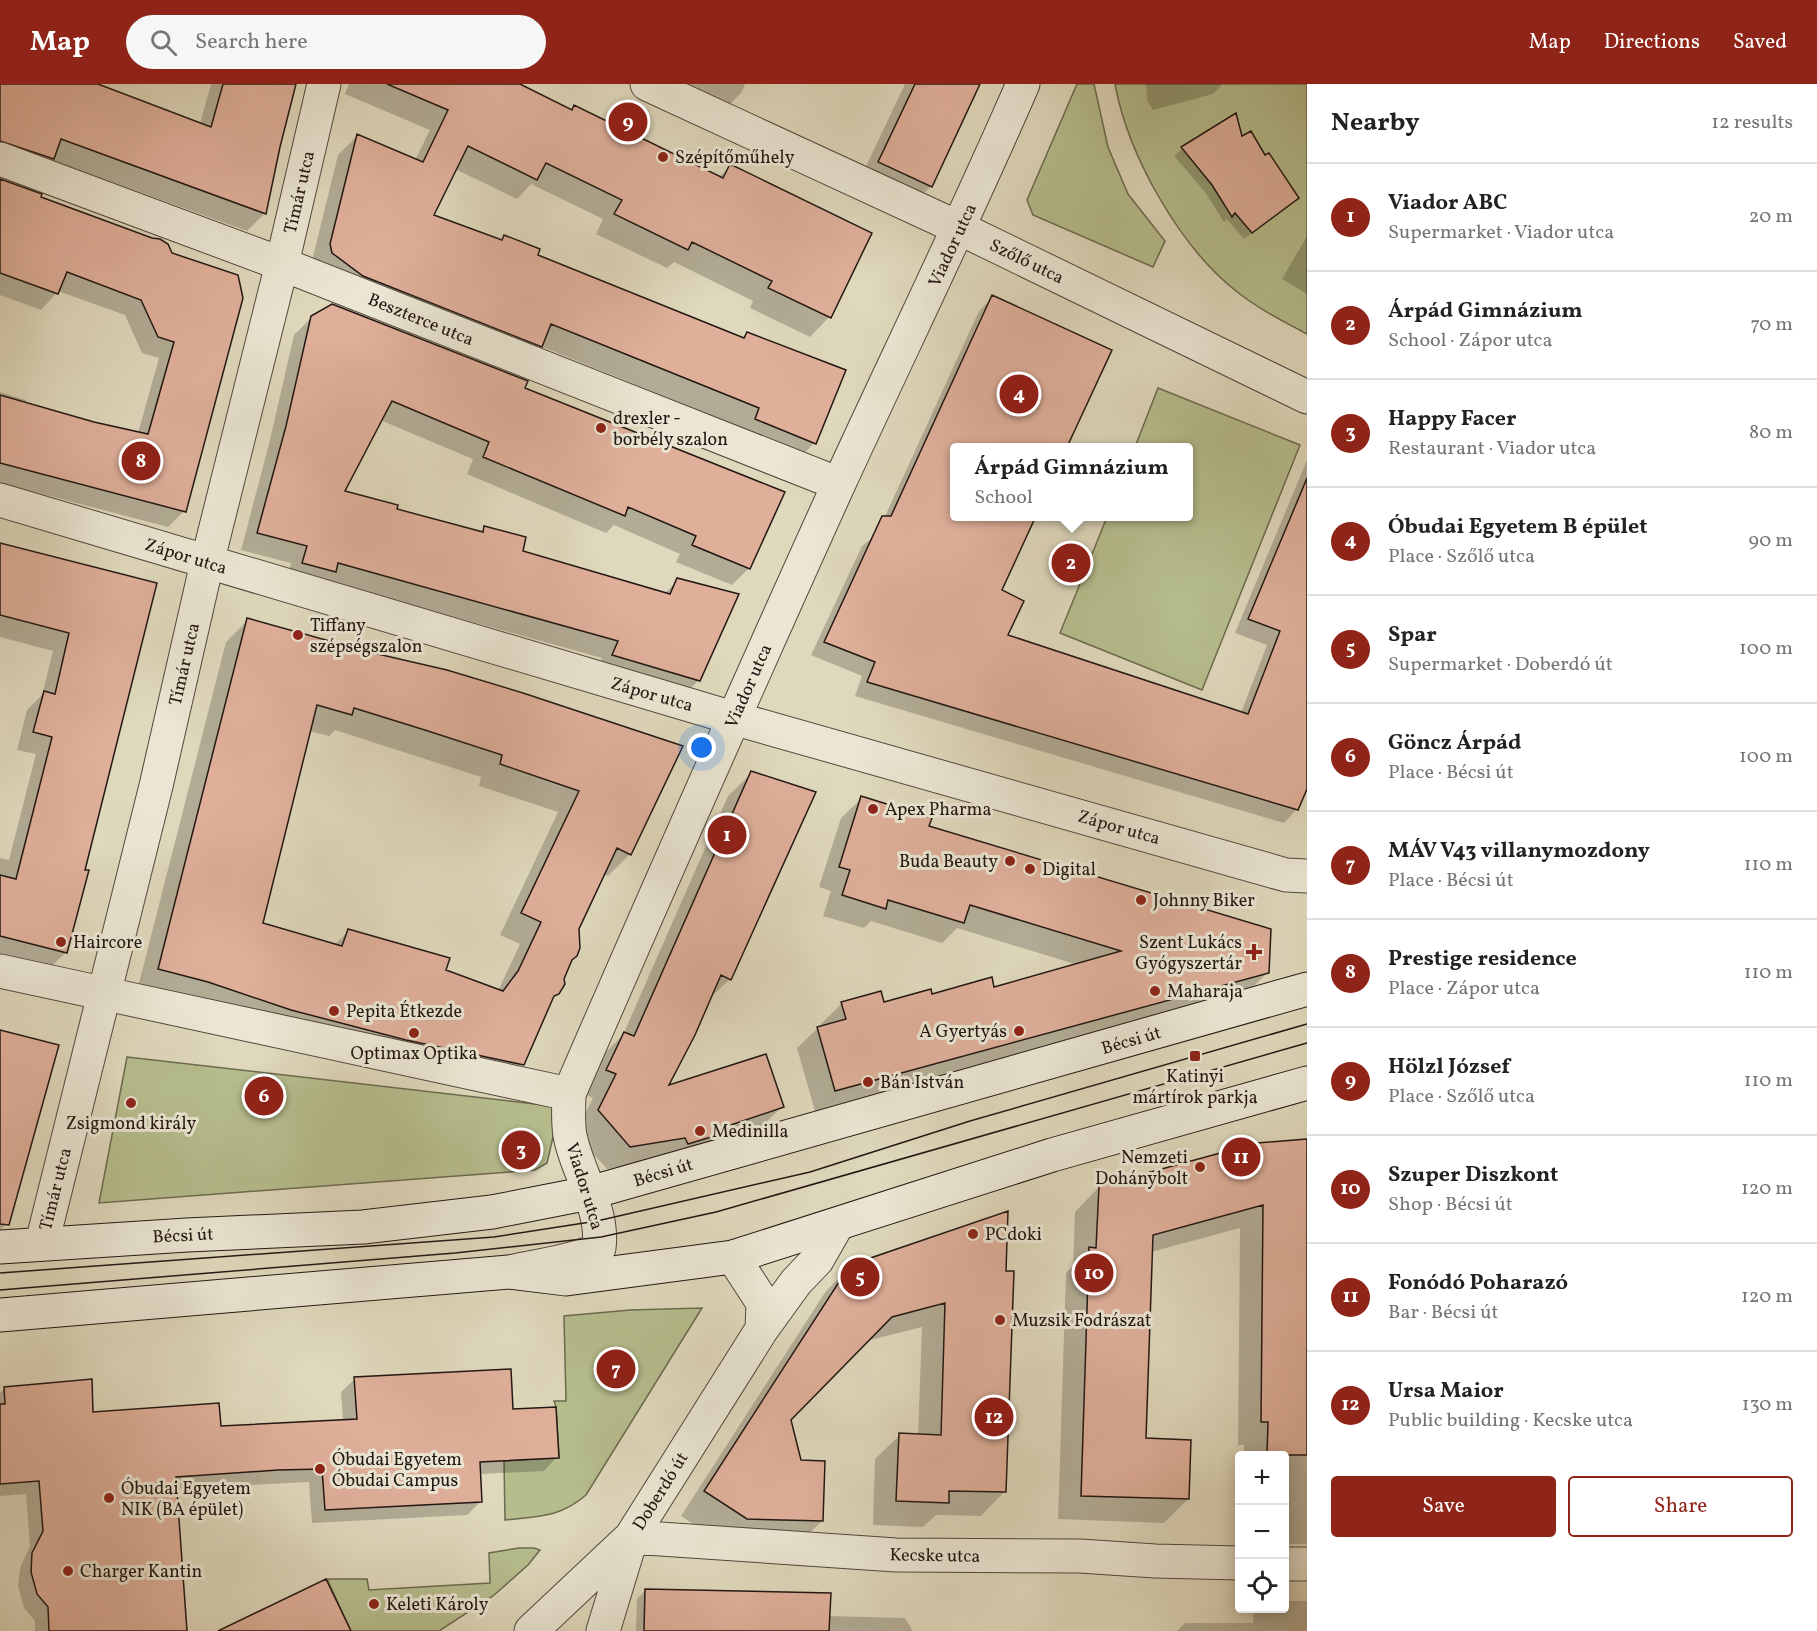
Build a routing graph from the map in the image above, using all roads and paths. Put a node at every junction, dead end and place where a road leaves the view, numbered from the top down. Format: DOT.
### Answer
graph roads {
  1 [pos="324,84"];
  2 [pos="647,84"];
  3 [pos="1023,84"];
  4 [pos="0,159"];
  5 [pos="959,228"];
  6 [pos="282,264"];
  7 [pos="1307,397"];
  8 [pos="839,484"];
  9 [pos="0,500"];
  10 [pos="207,563"];
  11 [pos="733,718"];
  12 [pos="1307,876"];
  13 [pos="0,971"];
  14 [pos="1307,989"];
  15 [pos="104,994"];
  16 [pos="1307,1083"];
  17 [pos="569,1094"];
  18 [pos="589,1193"];
  19 [pos="837,1225"];
  20 [pos="42,1243"];
  21 [pos="0,1247"];
  22 [pos="733,1257"];
  23 [pos="509,1272"];
  24 [pos="0,1315"];
  25 [pos="762,1329"];
  26 [pos="631,1537"];
  27 [pos="1235,1563"];
  28 [pos="1289,1564"];
  29 [pos="1307,1564"];
  30 [pos="531,1631"];
  31 [pos="603,1631"];
  1 -- 6 [label="street, Tímár utca"];
  2 -- 5 [label="street, Szőlő utca"];
  3 -- 5 [label="street, Viador utca"];
  4 -- 6 [label="street, Beszterce utca"];
  5 -- 7 [label="street, Szőlő utca"];
  5 -- 8 [label="street, Viador utca"];
  6 -- 8 [label="street, Beszterce utca"];
  6 -- 10 [label="street, Tímár utca"];
  8 -- 11 [label="street, Viador utca"];
  9 -- 10 [label="street, Zápor utca"];
  10 -- 11 [label="street, Zápor utca"];
  10 -- 15 [label="street, Tímár utca"];
  11 -- 12 [label="street, Zápor utca"];
  11 -- 17 [label="street, Viador utca"];
  13 -- 15 [label="street"];
  14 -- 18 [label="street, Bécsi út"];
  15 -- 17 [label="street"];
  15 -- 20 [label="street, Tímár utca"];
  16 -- 19 [label="street"];
  17 -- 18 [label="street, Viador utca"];
  18 -- 20 [label="street, Bécsi út"];
  18 -- 23 [label="street, Viador utca"];
  19 -- 22 [label="street"];
  19 -- 25 [label="street, Doberdó út"];
  20 -- 21 [label="street, Bécsi út"];
  22 -- 23 [label="street"];
  22 -- 25 [label="street"];
  23 -- 24 [label="street"];
  25 -- 26 [label="street, Doberdó út"];
  26 -- 27 [label="street, Kecske utca"];
  26 -- 30 [label="street, Doberdó út"];
  26 -- 31 [label="street"];
  28 -- 29 [label="street"];
}
